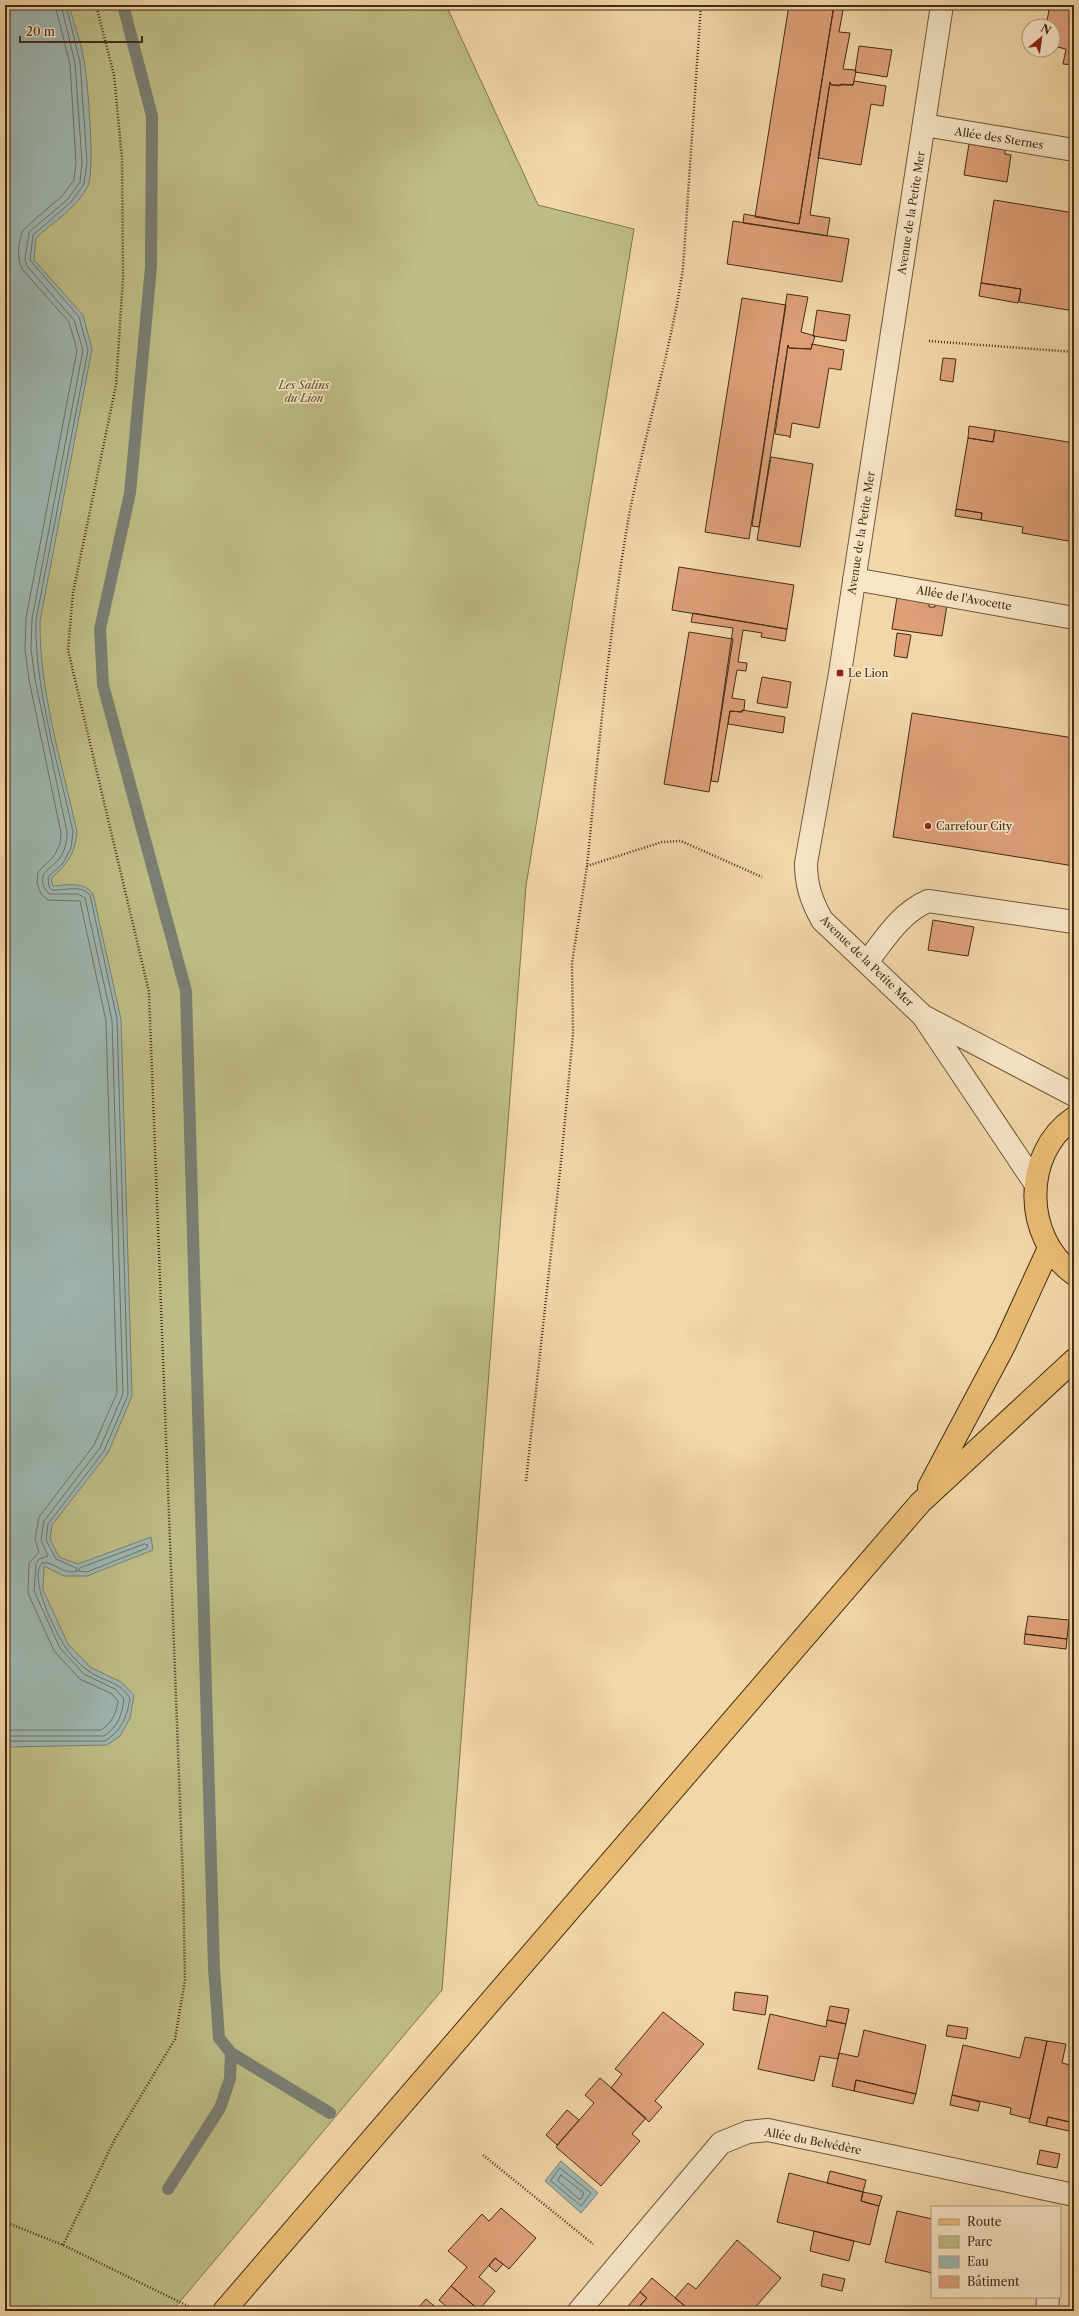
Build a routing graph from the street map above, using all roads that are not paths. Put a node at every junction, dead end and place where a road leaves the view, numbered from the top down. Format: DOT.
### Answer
graph roads {
  1 [pos="942,5"];
  2 [pos="924,125"];
  3 [pos="1074,150"];
  4 [pos="854,579"];
  5 [pos="1074,618"];
  6 [pos="1074,922"];
  7 [pos="867,962"];
  8 [pos="923,1016"];
  9 [pos="1074,1095"];
  10 [pos="1074,1118"];
  11 [pos="1035,1183"];
  12 [pos="1049,1248"];
  13 [pos="1074,1274"];
  14 [pos="1074,1360"];
  15 [pos="920,1503"];
  16 [pos="1062,2198"];
  17 [pos="1048,2298"];
  18 [pos="224,2311"];
  19 [pos="579,2311"];
  20 [pos="1047,2311"];
  1 -- 2 [label="street, Avenue de la Petite Mer"];
  2 -- 3 [label="street, Allée des Sternes"];
  2 -- 4 [label="street, Avenue de la Petite Mer"];
  4 -- 5 [label="street, Allée de l'Avocette"];
  4 -- 7 [label="street, Avenue de la Petite Mer"];
  6 -- 7 [label="street"];
  7 -- 8 [label="street, Avenue de la Petite Mer"];
  8 -- 9 [label="street, Avenue de la Petite Mer"];
  8 -- 11 [label="street, Avenue de la Petite Mer"];
  10 -- 11 [label="main road"];
  11 -- 12 [label="main road"];
  12 -- 13 [label="main road"];
  12 -- 15 [label="main road"];
  14 -- 15 [label="main road"];
  15 -- 18 [label="main road"];
  16 -- 19 [label="street, Allée du Belvédère"];
  17 -- 20 [label="street"];
}
